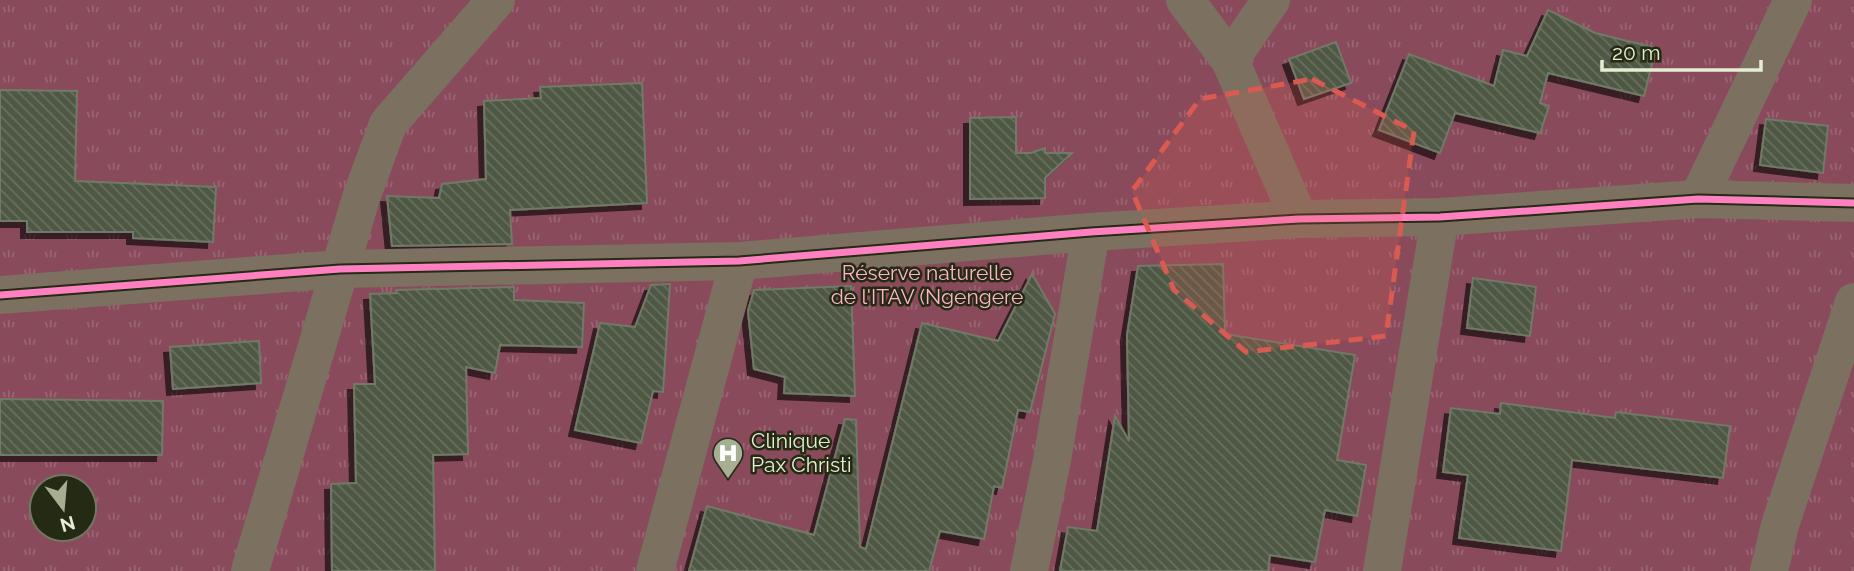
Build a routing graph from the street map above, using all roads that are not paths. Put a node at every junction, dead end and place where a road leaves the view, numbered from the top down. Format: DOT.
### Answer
graph roads {
  1 [pos="496,0"];
  2 [pos="1185,0"];
  3 [pos="1271,0"];
  4 [pos="1793,0"];
  5 [pos="1230,60"];
  6 [pos="1698,199"];
  7 [pos="1854,203"];
  8 [pos="1440,218"];
  9 [pos="1299,219"];
  10 [pos="1091,232"];
  11 [pos="739,261"];
  12 [pos="340,269"];
  13 [pos="0,295"];
  14 [pos="1854,302"];
  15 [pos="250,571"];
  16 [pos="654,571"];
  17 [pos="1029,571"];
  18 [pos="1381,571"];
  19 [pos="1769,571"];
  1 -- 12 [label="street"];
  2 -- 5 [label="street"];
  3 -- 5 [label="street"];
  4 -- 6 [label="street"];
  5 -- 9 [label="street"];
  6 -- 7 [label="street"];
  6 -- 8 [label="street"];
  8 -- 9 [label="street"];
  8 -- 18 [label="street"];
  9 -- 10 [label="street"];
  10 -- 11 [label="street"];
  10 -- 17 [label="street"];
  11 -- 12 [label="street"];
  11 -- 16 [label="street"];
  12 -- 13 [label="street"];
  12 -- 15 [label="street"];
  14 -- 19 [label="street"];
}
